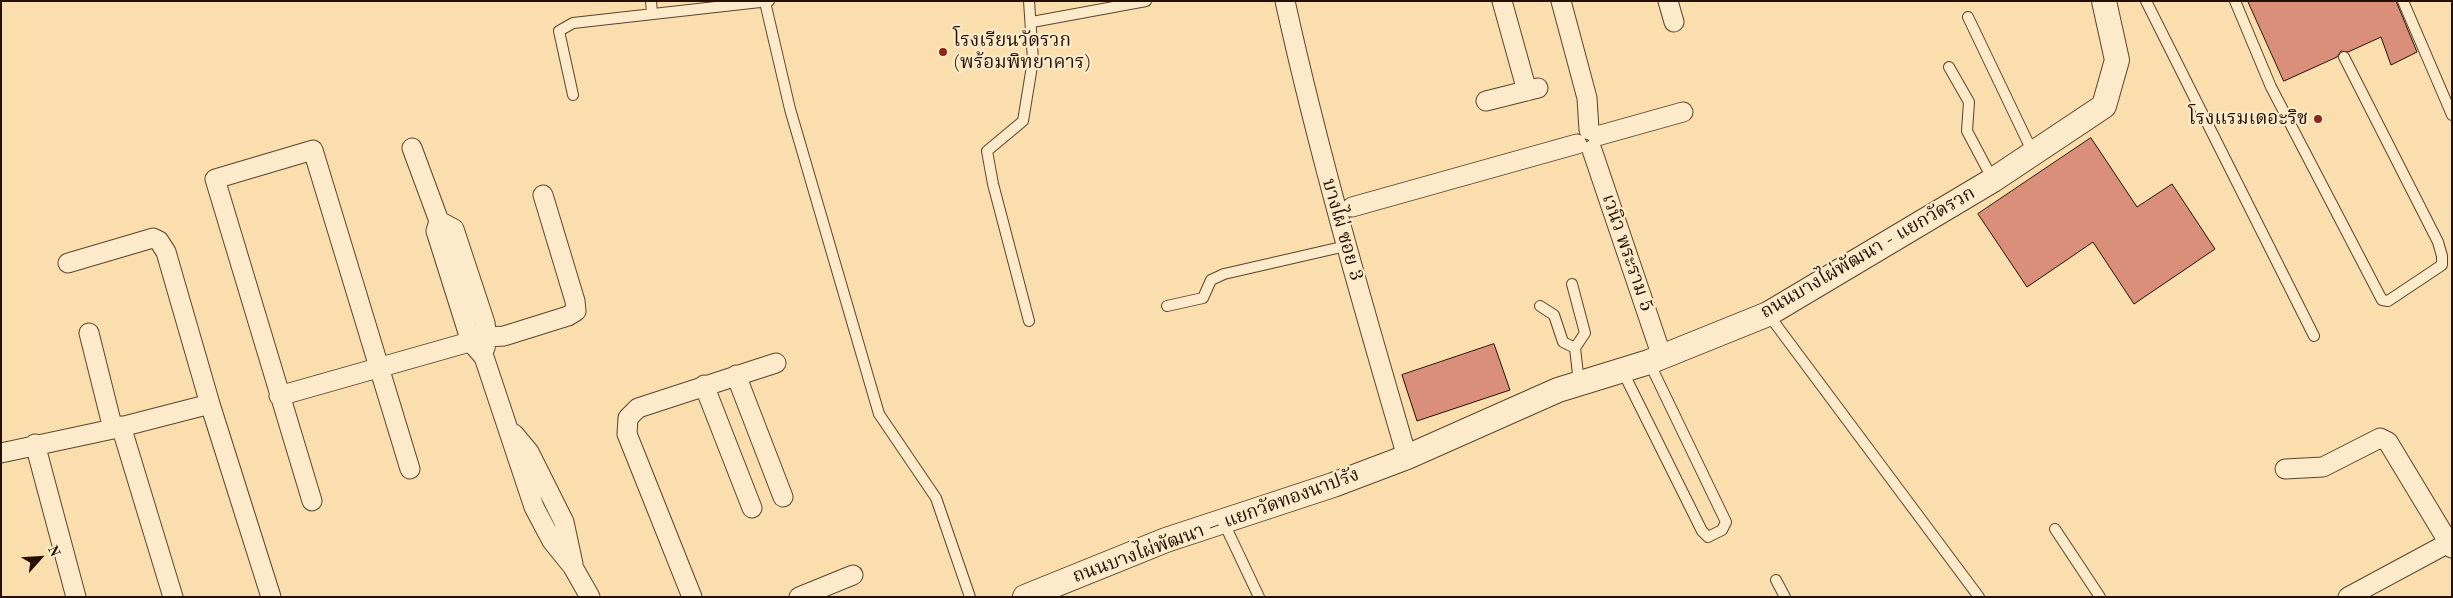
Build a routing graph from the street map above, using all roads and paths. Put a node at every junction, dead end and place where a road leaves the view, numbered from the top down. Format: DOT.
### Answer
graph roads {
  1 [pos="650,1"];
  2 [pos="769,1"];
  3 [pos="1029,1"];
  4 [pos="1146,1"];
  5 [pos="1285,1"];
  6 [pos="1502,1"];
  7 [pos="1561,1"];
  8 [pos="1668,1"];
  9 [pos="2104,1"];
  10 [pos="2146,1"];
  11 [pos="2235,1"];
  12 [pos="2403,1"];
  13 [pos="765,2"];
  14 [pos="652,14"];
  15 [pos="1968,17"];
  16 [pos="1032,22"];
  17 [pos="1674,22"];
  18 [pos="2344,57"];
  19 [pos="1949,67"];
  20 [pos="573,95"];
  21 [pos="1486,101"];
  22 [pos="1682,112"];
  23 [pos="2452,116"];
  24 [pos="1589,140"];
  25 [pos="412,148"];
  26 [pos="2033,153"];
  27 [pos="1993,180"];
  28 [pos="543,195"];
  29 [pos="1352,207"];
  30 [pos="1346,246"];
  31 [pos="68,263"];
  32 [pos="1572,284"];
  33 [pos="1167,306"];
  34 [pos="1540,306"];
  35 [pos="1768,314"];
  36 [pos="1029,320"];
  37 [pos="89,333"];
  38 [pos="2314,336"];
  39 [pos="479,339"];
  40 [pos="1575,348"];
  41 [pos="1656,359"];
  42 [pos="776,363"];
  43 [pos="380,366"];
  44 [pos="1622,370"];
  45 [pos="736,375"];
  46 [pos="1579,383"];
  47 [pos="704,385"];
  48 [pos="279,396"];
  49 [pos="210,404"];
  50 [pos="117,428"];
  51 [pos="35,444"];
  52 [pos="1,452"];
  53 [pos="1407,457"];
  54 [pos="410,469"];
  55 [pos="2285,469"];
  56 [pos="783,497"];
  57 [pos="312,501"];
  58 [pos="752,508"];
  59 [pos="1223,521"];
  60 [pos="2055,528"];
  61 [pos="2451,544"];
  62 [pos="853,575"];
  63 [pos="1776,580"];
  64 [pos="76,597"];
  65 [pos="173,597"];
  66 [pos="271,597"];
  67 [pos="590,597"];
  68 [pos="692,597"];
  69 [pos="798,597"];
  70 [pos="970,597"];
  71 [pos="1025,597"];
  72 [pos="1259,597"];
  73 [pos="1785,597"];
  74 [pos="1979,597"];
  75 [pos="2100,597"];
  76 [pos="2348,597"];
  1 -- 14 [label="lane"];
  2 -- 13 [label="lane"];
  3 -- 16 [label="lane"];
  4 -- 16 [label="lane"];
  5 -- 30 [label="street, บางไผ่ ซอย 3"];
  6 -- 21 [label="street"];
  7 -- 24 [label="street, เวนิว พระราม 5"];
  8 -- 17 [label="street"];
  9 -- 26 [label="street, ถนนบางไผ่พัฒนา - แยกวัดรวก"];
  10 -- 38 [label="lane"];
  11 -- 18 [label="lane"];
  12 -- 23 [label="lane"];
  13 -- 14 [label="lane"];
  13 -- 70 [label="lane"];
  14 -- 20 [label="lane"];
  15 -- 26 [label="lane"];
  16 -- 36 [label="lane"];
  19 -- 27 [label="lane"];
  22 -- 24 [label="street"];
  24 -- 29 [label="street"];
  24 -- 41 [label="street, เวนิว พระราม 5"];
  25 -- 39 [label="street"];
  26 -- 27 [label="street, ถนนบางไผ่พัฒนา - แยกวัดรวก"];
  27 -- 35 [label="street, ถนนบางไผ่พัฒนา - แยกวัดรวก"];
  28 -- 39 [label="street"];
  30 -- 33 [label="lane"];
  30 -- 53 [label="street, บางไผ่ ซอย 3"];
  31 -- 49 [label="street"];
  32 -- 40 [label="lane"];
  34 -- 40 [label="lane"];
  35 -- 41 [label="street, ถนนบางไผ่พัฒนา - แยกวัดรวก"];
  35 -- 74 [label="lane"];
  37 -- 50 [label="street"];
  39 -- 43 [label="street"];
  39 -- 67 [label="street"];
  40 -- 46 [label="lane"];
  41 -- 44 [label="street, ถนนบางไผ่พัฒนา - แยกวัดรวก"];
  41 -- 44 [label="lane"];
  42 -- 45 [label="street"];
  43 -- 48 [label="street"];
  43 -- 48 [label="street"];
  43 -- 54 [label="street"];
  44 -- 46 [label="street, ถนนบางไผ่พัฒนา - แยกวัดรวก"];
  45 -- 47 [label="street"];
  45 -- 56 [label="street"];
  46 -- 53 [label="street, ถนนบางไผ่พัฒนา - แยกวัดรวก"];
  47 -- 58 [label="street"];
  47 -- 68 [label="street"];
  48 -- 57 [label="street"];
  49 -- 50 [label="street"];
  49 -- 66 [label="street"];
  50 -- 51 [label="street"];
  50 -- 65 [label="street"];
  51 -- 52 [label="street"];
  51 -- 64 [label="street"];
  53 -- 59 [label="street, ถนนบางไผ่พัฒนา – แยกวัดทองนาปรัง"];
  55 -- 61 [label="street"];
  59 -- 71 [label="street, ถนนบางไผ่พัฒนา – แยกวัดทองนาปรัง"];
  59 -- 72 [label="lane"];
  60 -- 75 [label="lane"];
  61 -- 76 [label="street"];
  62 -- 69 [label="street"];
  63 -- 73 [label="lane"];
}
